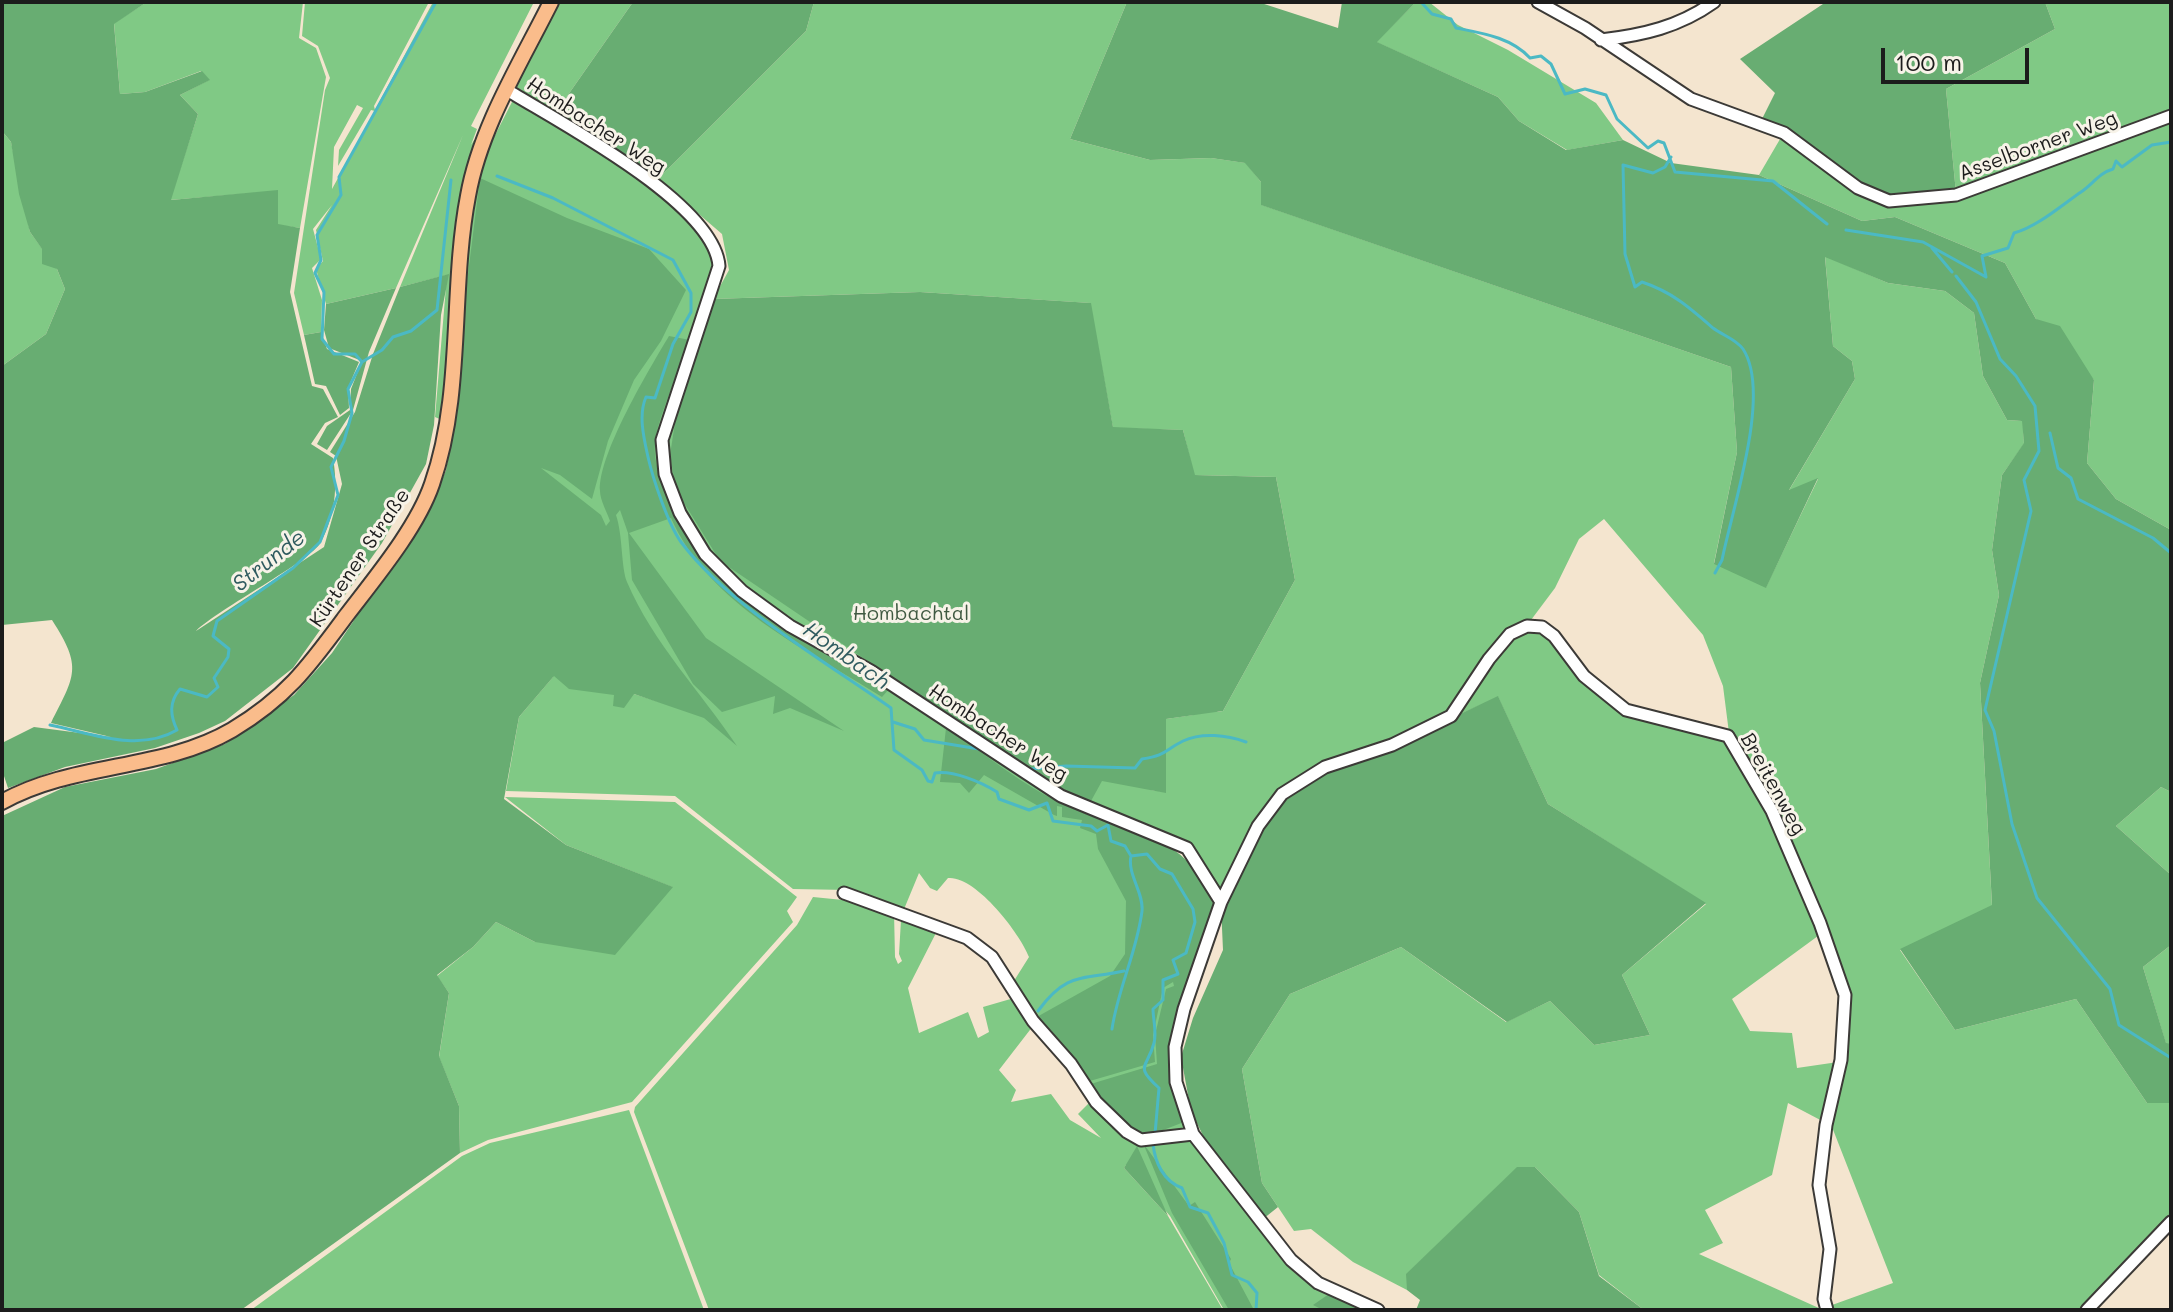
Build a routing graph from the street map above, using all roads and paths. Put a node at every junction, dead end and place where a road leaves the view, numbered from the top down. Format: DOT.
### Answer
graph roads {
  1 [pos="551,2"];
  2 [pos="1538,2"];
  3 [pos="1714,2"];
  4 [pos="1601,40"];
  5 [pos="507,90"];
  6 [pos="2171,116"];
  7 [pos="2,802"];
  8 [pos="844,893"];
  9 [pos="1221,902"];
  10 [pos="1193,1134"];
  11 [pos="2171,1222"];
  12 [pos="1378,1310"];
  13 [pos="1827,1310"];
  14 [pos="2087,1310"];
  1 -- 5 [label="main road, Kürtener Straße"];
  2 -- 4 [label="street, Asselborner Weg"];
  3 -- 4 [label="street"];
  4 -- 6 [label="street, Asselborner Weg"];
  5 -- 7 [label="main road, Kürtener Straße"];
  5 -- 9 [label="street, Hombacher Weg"];
  8 -- 10 [label="street"];
  9 -- 10 [label="street"];
  9 -- 13 [label="street, Breitenweg"];
  10 -- 12 [label="street"];
  11 -- 14 [label="street"];
}
